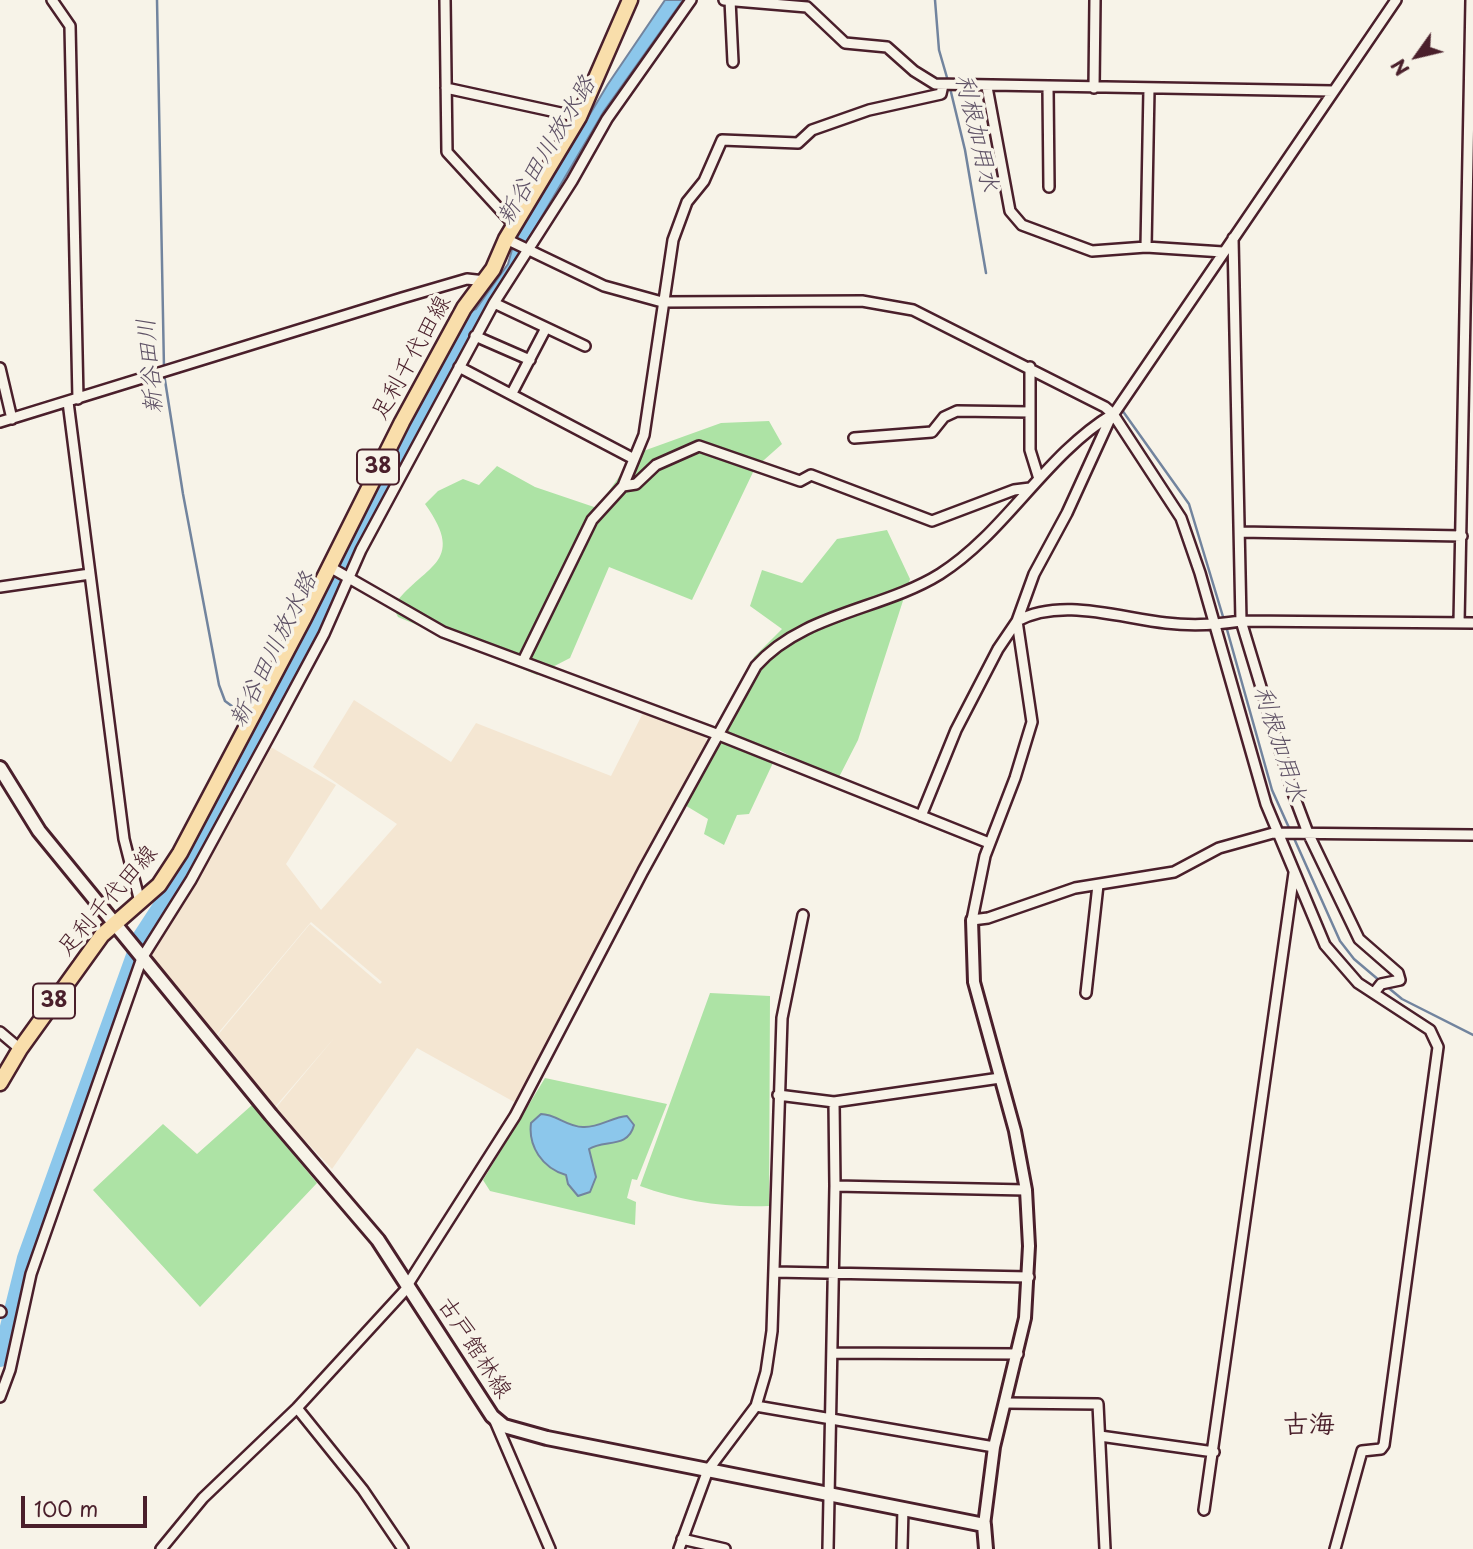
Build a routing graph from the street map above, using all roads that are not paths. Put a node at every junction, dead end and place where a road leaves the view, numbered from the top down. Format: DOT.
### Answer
graph roads {
  1 [pos="52,0"];
  2 [pos="445,0"];
  3 [pos="630,0"];
  4 [pos="691,0"];
  5 [pos="724,0"];
  6 [pos="1095,0"];
  7 [pos="1396,0"];
  8 [pos="1471,0"];
  9 [pos="730,1"];
  10 [pos="769,1"];
  11 [pos="733,62"];
  12 [pos="943,85"];
  13 [pos="987,87"];
  14 [pos="446,88"];
  15 [pos="1048,88"];
  16 [pos="1094,88"];
  17 [pos="1149,89"];
  18 [pos="1333,91"];
  19 [pos="579,117"];
  20 [pos="1049,187"];
  21 [pos="515,226"];
  22 [pos="1233,238"];
  23 [pos="508,240"];
  24 [pos="1146,247"];
  25 [pos="524,250"];
  26 [pos="1223,252"];
  27 [pos="485,281"];
  28 [pos="662,302"];
  29 [pos="494,303"];
  30 [pos="547,328"];
  31 [pos="475,336"];
  32 [pos="585,346"];
  33 [pos="530,360"];
  34 [pos="459,367"];
  35 [pos="1030,367"];
  36 [pos="0,368"];
  37 [pos="512,393"];
  38 [pos="78,399"];
  39 [pos="68,402"];
  40 [pos="1030,412"];
  41 [pos="1113,414"];
  42 [pos="12,419"];
  43 [pos="0,422"];
  44 [pos="854,438"];
  45 [pos="634,459"];
  46 [pos="1039,479"];
  47 [pos="622,486"];
  48 [pos="1030,488"];
  49 [pos="1240,533"];
  50 [pos="1462,536"];
  51 [pos="332,567"];
  52 [pos="90,574"];
  53 [pos="349,575"];
  54 [pos="0,587"];
  55 [pos="1017,621"];
  56 [pos="1241,621"];
  57 [pos="1473,623"];
  58 [pos="1222,624"];
  59 [pos="1459,624"];
  60 [pos="523,662"];
  61 [pos="719,735"];
  62 [pos="0,768"];
  63 [pos="921,817"];
  64 [pos="1308,833"];
  65 [pos="1279,834"];
  66 [pos="1473,835"];
  67 [pos="989,843"];
  68 [pos="1294,872"];
  69 [pos="1098,885"];
  70 [pos="140,902"];
  71 [pos="803,915"];
  72 [pos="972,920"];
  73 [pos="114,923"];
  74 [pos="141,957"];
  75 [pos="1086,993"];
  76 [pos="1374,993"];
  77 [pos="0,1032"];
  78 [pos="20,1049"];
  79 [pos="1000,1078"];
  80 [pos="0,1083"];
  81 [pos="778,1095"];
  82 [pos="834,1102"];
  83 [pos="835,1186"];
  84 [pos="1026,1190"];
  85 [pos="774,1272"];
  86 [pos="831,1273"];
  87 [pos="1029,1278"];
  88 [pos="409,1285"];
  89 [pos="832,1353"];
  90 [pos="1018,1354"];
  91 [pos="0,1397"];
  92 [pos="1005,1403"];
  93 [pos="756,1406"];
  94 [pos="297,1408"];
  95 [pos="492,1416"];
  96 [pos="830,1417"];
  97 [pos="1100,1436"];
  98 [pos="994,1447"];
  99 [pos="1214,1452"];
  100 [pos="708,1470"];
  101 [pos="829,1494"];
  102 [pos="902,1508"];
  103 [pos="1204,1510"];
  104 [pos="984,1525"];
  105 [pos="681,1544"];
  106 [pos="161,1549"];
  107 [pos="403,1549"];
  108 [pos="550,1549"];
  109 [pos="725,1549"];
  110 [pos="828,1549"];
  111 [pos="902,1549"];
  112 [pos="986,1549"];
  113 [pos="1105,1549"];
  114 [pos="1335,1549"];
  1 -- 38 [label="street"];
  2 -- 14 [label="street"];
  3 -- 19 [label="main road, 足利千代田線 / 38"];
  4 -- 25 [label="street"];
  5 -- 9 [label="street"];
  6 -- 16 [label="street"];
  7 -- 18 [label="street"];
  8 -- 50 [label="street"];
  9 -- 10 [label="street"];
  9 -- 11 [label="street"];
  10 -- 12 [label="street"];
  12 -- 13 [label="street"];
  12 -- 28 [label="street"];
  13 -- 15 [label="street"];
  13 -- 24 [label="street"];
  14 -- 19 [label="street"];
  14 -- 21 [label="street"];
  15 -- 16 [label="street"];
  15 -- 20 [label="street"];
  16 -- 17 [label="street"];
  17 -- 18 [label="street"];
  17 -- 24 [label="street"];
  18 -- 22 [label="street"];
  19 -- 21 [label="main road, 足利千代田線 / 38"];
  21 -- 23 [label="main road, 足利千代田線 / 38"];
  22 -- 26 [label="street"];
  22 -- 49 [label="street"];
  23 -- 25 [label="street"];
  23 -- 27 [label="main road, 足利千代田線 / 38"];
  24 -- 26 [label="street"];
  25 -- 28 [label="street"];
  25 -- 29 [label="street"];
  26 -- 41 [label="street"];
  27 -- 38 [label="street"];
  27 -- 51 [label="main road, 足利千代田線 / 38"];
  28 -- 35 [label="street"];
  28 -- 45 [label="street"];
  29 -- 30 [label="street"];
  29 -- 31 [label="street"];
  30 -- 32 [label="street"];
  30 -- 33 [label="street"];
  31 -- 33 [label="street"];
  31 -- 34 [label="street"];
  33 -- 37 [label="street"];
  34 -- 37 [label="street"];
  34 -- 53 [label="street"];
  35 -- 40 [label="street"];
  35 -- 41 [label="street"];
  36 -- 42 [label="street"];
  37 -- 45 [label="street"];
  38 -- 39 [label="street"];
  39 -- 42 [label="street"];
  39 -- 52 [label="street"];
  40 -- 44 [label="street"];
  40 -- 46 [label="street"];
  41 -- 46 [label="street"];
  41 -- 55 [label="street"];
  41 -- 58 [label="street"];
  42 -- 43 [label="street"];
  45 -- 47 [label="street"];
  46 -- 48 [label="street"];
  47 -- 48 [label="street"];
  47 -- 60 [label="street"];
  48 -- 61 [label="street"];
  49 -- 50 [label="street"];
  49 -- 56 [label="street"];
  50 -- 59 [label="street"];
  51 -- 53 [label="street"];
  51 -- 70 [label="main road, 足利千代田線 / 38"];
  52 -- 54 [label="street"];
  52 -- 70 [label="street"];
  53 -- 60 [label="street"];
  53 -- 74 [label="street"];
  55 -- 58 [label="street"];
  55 -- 63 [label="street"];
  55 -- 67 [label="street"];
  56 -- 58 [label="street"];
  56 -- 59 [label="street"];
  56 -- 64 [label="street"];
  57 -- 59 [label="street"];
  58 -- 65 [label="street"];
  60 -- 61 [label="street"];
  61 -- 63 [label="street"];
  61 -- 88 [label="street"];
  62 -- 73 [label="main road"];
  63 -- 67 [label="street"];
  64 -- 65 [label="street"];
  64 -- 66 [label="street"];
  64 -- 76 [label="street"];
  65 -- 68 [label="street"];
  65 -- 69 [label="street"];
  67 -- 72 [label="street"];
  68 -- 76 [label="street"];
  68 -- 99 [label="street"];
  69 -- 72 [label="street"];
  69 -- 75 [label="street"];
  70 -- 73 [label="main road, 足利千代田線 / 38"];
  71 -- 81 [label="street"];
  72 -- 79 [label="street"];
  73 -- 74 [label="main road, 古戸館林線"];
  73 -- 78 [label="main road, 足利千代田線 / 38"];
  74 -- 88 [label="main road, 古戸館林線"];
  74 -- 91 [label="street"];
  76 -- 114 [label="street"];
  77 -- 78 [label="street"];
  78 -- 80 [label="main road, 足利千代田線 / 38"];
  79 -- 82 [label="street"];
  79 -- 84 [label="street"];
  81 -- 82 [label="street"];
  81 -- 85 [label="street"];
  82 -- 83 [label="street"];
  83 -- 84 [label="street"];
  83 -- 86 [label="street"];
  84 -- 87 [label="street"];
  85 -- 86 [label="street"];
  85 -- 93 [label="street"];
  86 -- 87 [label="street"];
  86 -- 89 [label="street"];
  87 -- 90 [label="street"];
  88 -- 94 [label="street"];
  88 -- 95 [label="main road, 古戸館林線"];
  89 -- 90 [label="street"];
  89 -- 96 [label="street"];
  90 -- 92 [label="street"];
  92 -- 97 [label="street"];
  92 -- 98 [label="street"];
  93 -- 96 [label="street"];
  93 -- 100 [label="street"];
  94 -- 106 [label="street"];
  94 -- 107 [label="street"];
  95 -- 100 [label="main road, 古戸館林線"];
  95 -- 108 [label="street"];
  96 -- 98 [label="street"];
  96 -- 101 [label="street"];
  97 -- 99 [label="street"];
  97 -- 113 [label="street"];
  98 -- 104 [label="street"];
  99 -- 103 [label="street"];
  100 -- 101 [label="main road, 古戸館林線"];
  100 -- 105 [label="street"];
  101 -- 102 [label="main road, 古戸館林線"];
  101 -- 110 [label="street"];
  102 -- 104 [label="main road, 古戸館林線"];
  102 -- 111 [label="street"];
  104 -- 112 [label="main road"];
  105 -- 109 [label="street"];
}
